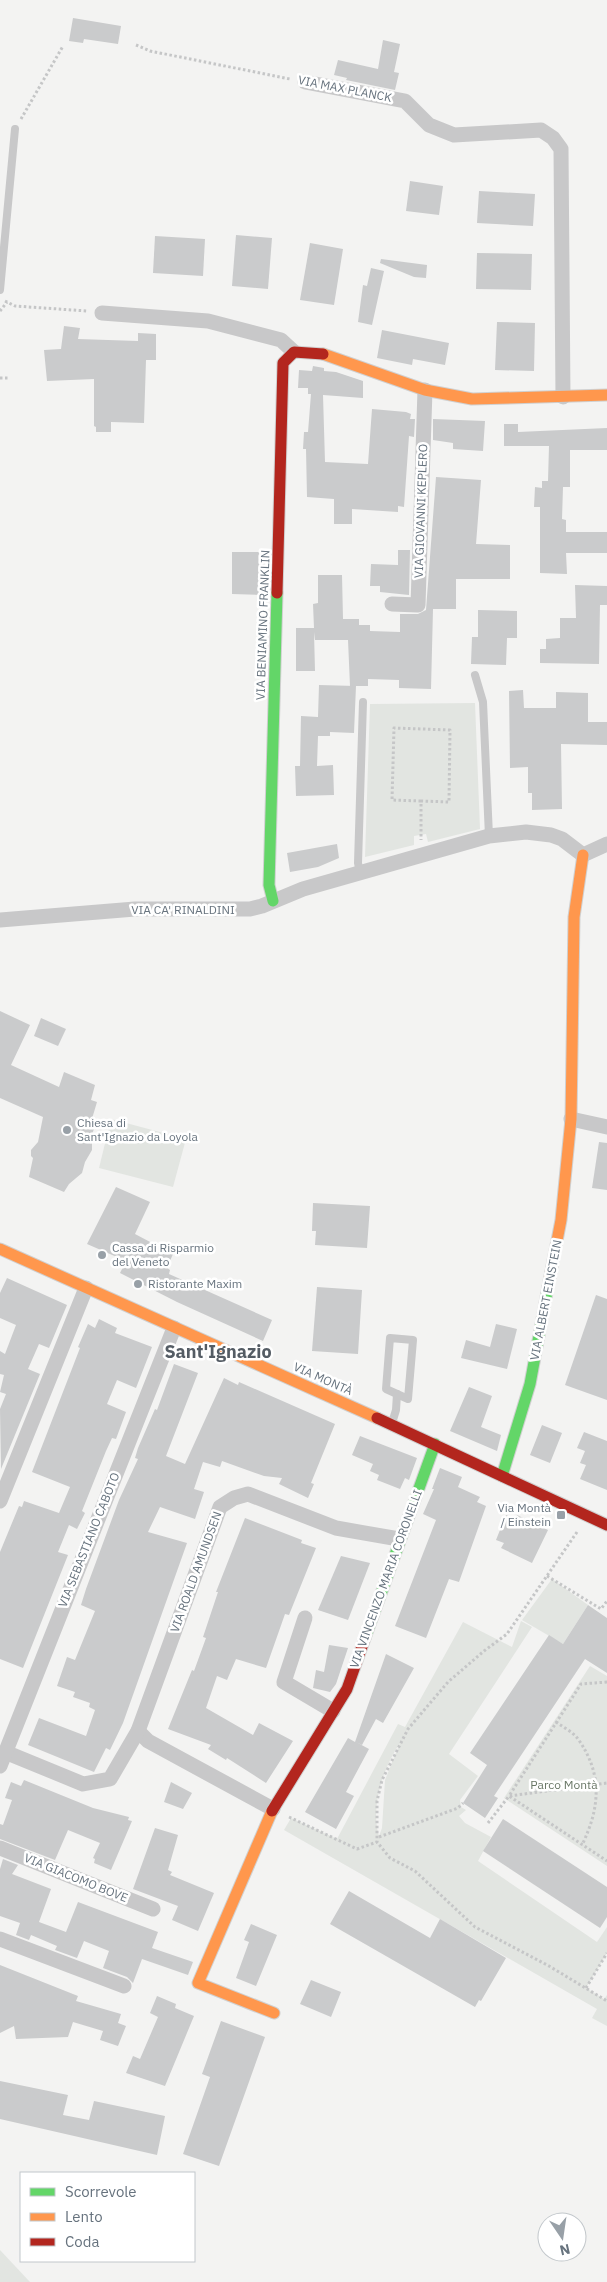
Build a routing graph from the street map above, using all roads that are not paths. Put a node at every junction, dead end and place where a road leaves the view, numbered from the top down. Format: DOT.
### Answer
graph roads {
  1 [pos="305,82"];
  2 [pos="15,129"];
  3 [pos="0,290"];
  4 [pos="102,313"];
  5 [pos="294,352"];
  6 [pos="425,390"];
  7 [pos="607,395"];
  8 [pos="563,397"];
  9 [pos="392,604"];
  10 [pos="475,675"];
  11 [pos="363,702"];
  12 [pos="489,836"];
  13 [pos="607,844"];
  14 [pos="583,854"];
  15 [pos="360,873"];
  16 [pos="274,902"];
  17 [pos="0,920"];
  18 [pos="571,1120"];
  19 [pos="607,1127"];
  20 [pos="0,1250"];
  21 [pos="86,1288"];
  22 [pos="174,1328"];
  23 [pos="397,1394"];
  24 [pos="391,1424"];
  25 [pos="435,1444"];
  26 [pos="502,1476"];
  27 [pos="0,1501"];
  28 [pos="607,1525"];
  29 [pos="399,1539"];
  30 [pos="305,1618"];
  31 [pos="333,1711"];
  32 [pos="138,1731"];
  33 [pos="3,1749"];
  34 [pos="110,1779"];
  35 [pos="273,1809"];
  36 [pos="0,1848"];
  37 [pos="153,1909"];
  38 [pos="0,1939"];
  39 [pos="124,1986"];
  40 [pos="274,2013"];
  1 -- 8 [label="street, VIA MAX PLANCK"];
  2 -- 3 [label="lane"];
  4 -- 5 [label="street"];
  5 -- 6 [label="street"];
  5 -- 16 [label="street, VIA BENIAMINO FRANKLIN"];
  6 -- 8 [label="street"];
  6 -- 9 [label="street, VIA GIOVANNI KEPLERO"];
  7 -- 8 [label="street"];
  10 -- 12 [label="lane"];
  11 -- 15 [label="lane"];
  12 -- 14 [label="street, VIA CA' RINALDINI"];
  12 -- 15 [label="street, VIA CA' RINALDINI"];
  13 -- 14 [label="street"];
  14 -- 18 [label="street, VIA ALBERT EINSTEIN"];
  15 -- 16 [label="street, VIA CA' RINALDINI"];
  16 -- 17 [label="street, VIA CA' RINALDINI"];
  18 -- 19 [label="street"];
  18 -- 26 [label="street, VIA ALBERT EINSTEIN"];
  20 -- 21 [label="street, VIA MONTÀ"];
  21 -- 22 [label="street, VIA MONTÀ"];
  21 -- 27 [label="street"];
  22 -- 24 [label="street, VIA MONTÀ"];
  22 -- 33 [label="street, VIA SEBASTIANO CABOTO"];
  23 -- 23 [label="lane"];
  23 -- 24 [label="lane"];
  24 -- 25 [label="street, VIA MONTÀ"];
  25 -- 26 [label="street, VIA MONTÀ"];
  25 -- 29 [label="street, VIA VINCENZO MARIA CORONELLI"];
  26 -- 28 [label="street, VIA MONTÀ"];
  29 -- 31 [label="street, VIA VINCENZO MARIA CORONELLI"];
  29 -- 32 [label="street, VIA ROALD AMUNDSEN"];
  30 -- 31 [label="street"];
  31 -- 35 [label="street, VIA VINCENZO MARIA CORONELLI"];
  32 -- 34 [label="street, VIA ROALD AMUNDSEN"];
  32 -- 35 [label="street"];
  33 -- 34 [label="street, VIA SEBASTIANO CABOTO"];
  35 -- 40 [label="street, VIA VINCENZO MARIA CORONELLI"];
  36 -- 37 [label="street, VIA GIACOMO BOVE"];
  38 -- 39 [label="street"];
}
